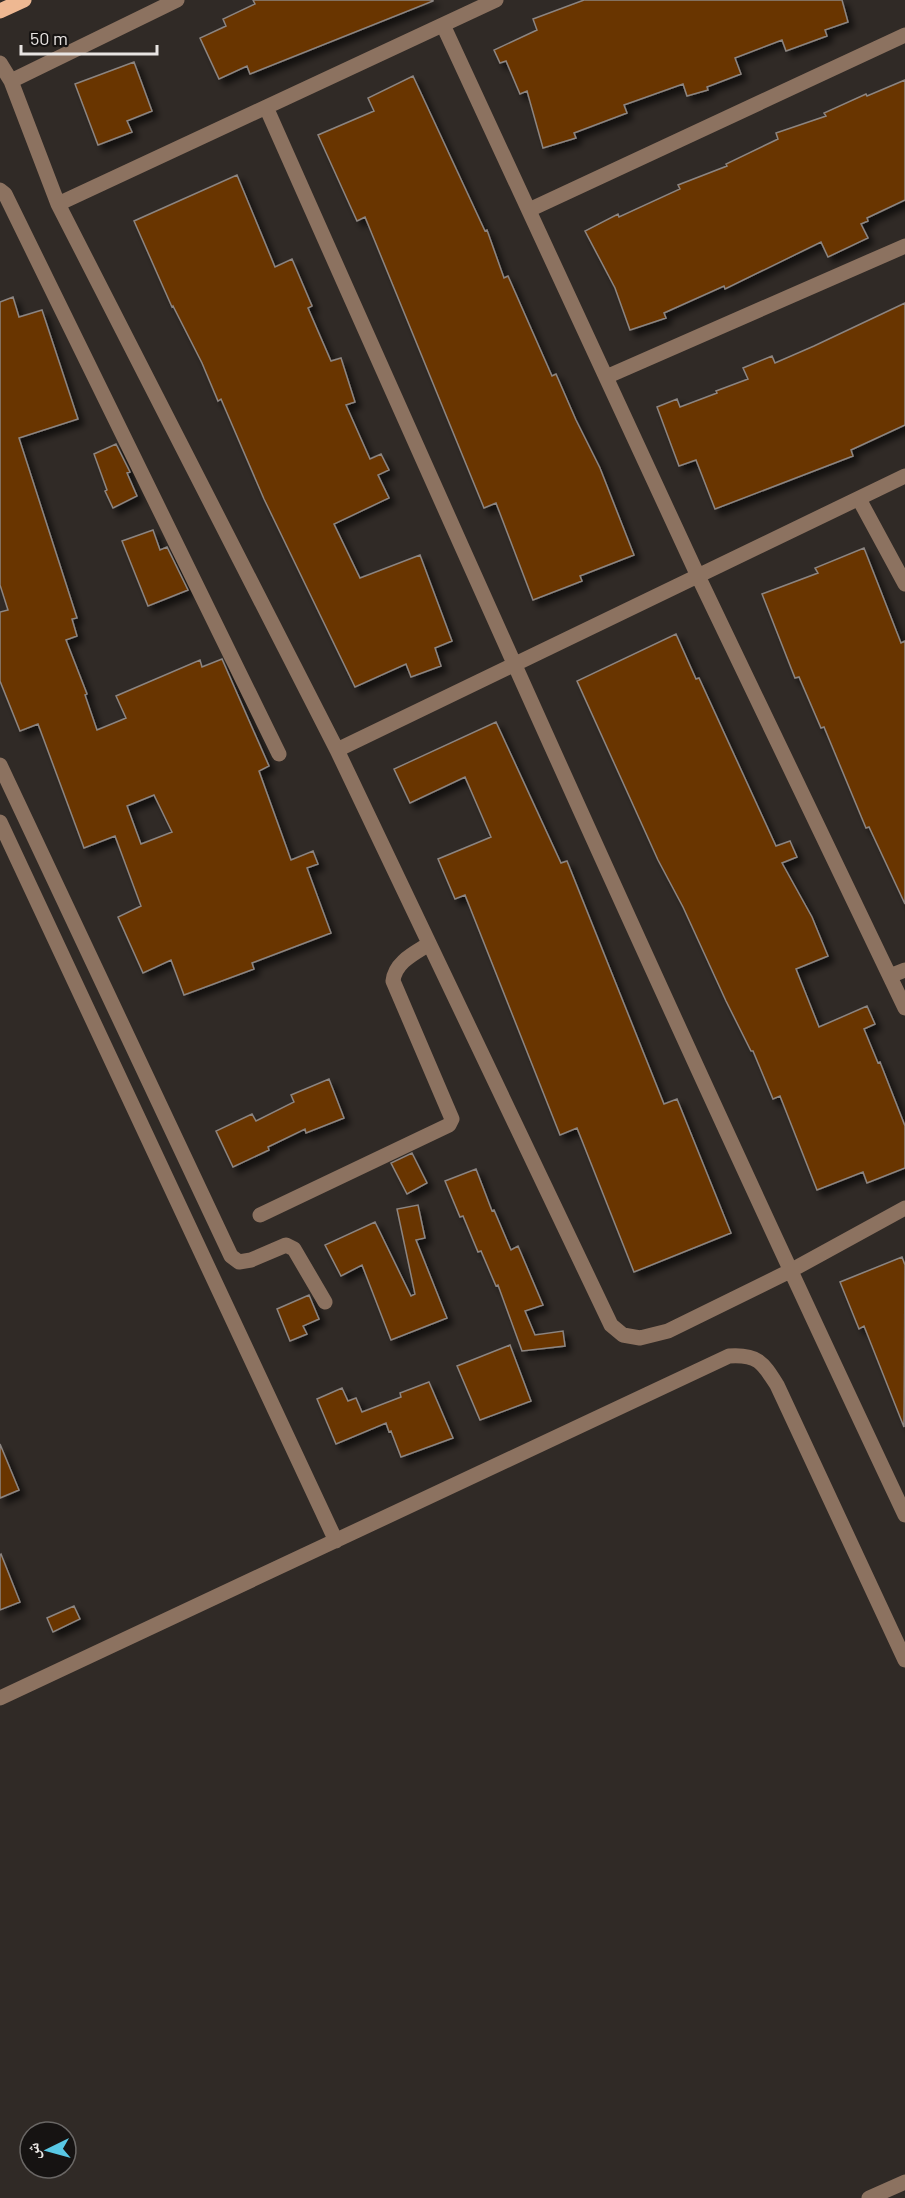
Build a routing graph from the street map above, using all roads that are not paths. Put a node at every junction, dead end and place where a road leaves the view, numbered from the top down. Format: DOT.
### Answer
graph roads {
  1 [pos="24,0"];
  2 [pos="177,0"];
  3 [pos="496,0"];
  4 [pos="0,11"];
  5 [pos="443,25"];
  6 [pos="905,35"];
  7 [pos="0,63"];
  8 [pos="11,81"];
  9 [pos="266,107"];
  10 [pos="0,190"];
  11 [pos="57,204"];
  12 [pos="528,210"];
  13 [pos="905,246"];
  14 [pos="606,377"];
  15 [pos="905,476"];
  16 [pos="859,499"];
  17 [pos="698,576"];
  18 [pos="905,584"];
  19 [pos="513,665"];
  20 [pos="337,750"];
  21 [pos="279,754"];
  22 [pos="0,765"];
  23 [pos="0,822"];
  24 [pos="429,944"];
  25 [pos="905,970"];
  26 [pos="890,976"];
  27 [pos="905,1008"];
  28 [pos="905,1208"];
  29 [pos="260,1215"];
  30 [pos="790,1271"];
  31 [pos="325,1302"];
  32 [pos="905,1515"];
  33 [pos="336,1540"];
  34 [pos="905,1660"];
  35 [pos="0,1698"];
  36 [pos="905,2182"];
  37 [pos="869,2198"];
  1 -- 4 [label="main road"];
  2 -- 8 [label="street"];
  3 -- 5 [label="street"];
  5 -- 9 [label="street"];
  5 -- 12 [label="street"];
  6 -- 12 [label="street"];
  7 -- 8 [label="street"];
  8 -- 11 [label="street"];
  9 -- 11 [label="street"];
  9 -- 19 [label="street"];
  10 -- 21 [label="street"];
  11 -- 20 [label="street"];
  12 -- 14 [label="street"];
  13 -- 14 [label="street"];
  14 -- 17 [label="street"];
  15 -- 16 [label="street"];
  16 -- 17 [label="street"];
  16 -- 18 [label="street"];
  17 -- 19 [label="street"];
  17 -- 26 [label="street"];
  19 -- 20 [label="street"];
  19 -- 30 [label="street"];
  20 -- 24 [label="street"];
  22 -- 31 [label="street"];
  23 -- 33 [label="street"];
  24 -- 29 [label="street"];
  24 -- 30 [label="street"];
  25 -- 26 [label="street"];
  26 -- 27 [label="street"];
  28 -- 30 [label="street"];
  30 -- 32 [label="street"];
  33 -- 34 [label="street"];
  33 -- 35 [label="street"];
  36 -- 37 [label="street"];
}
